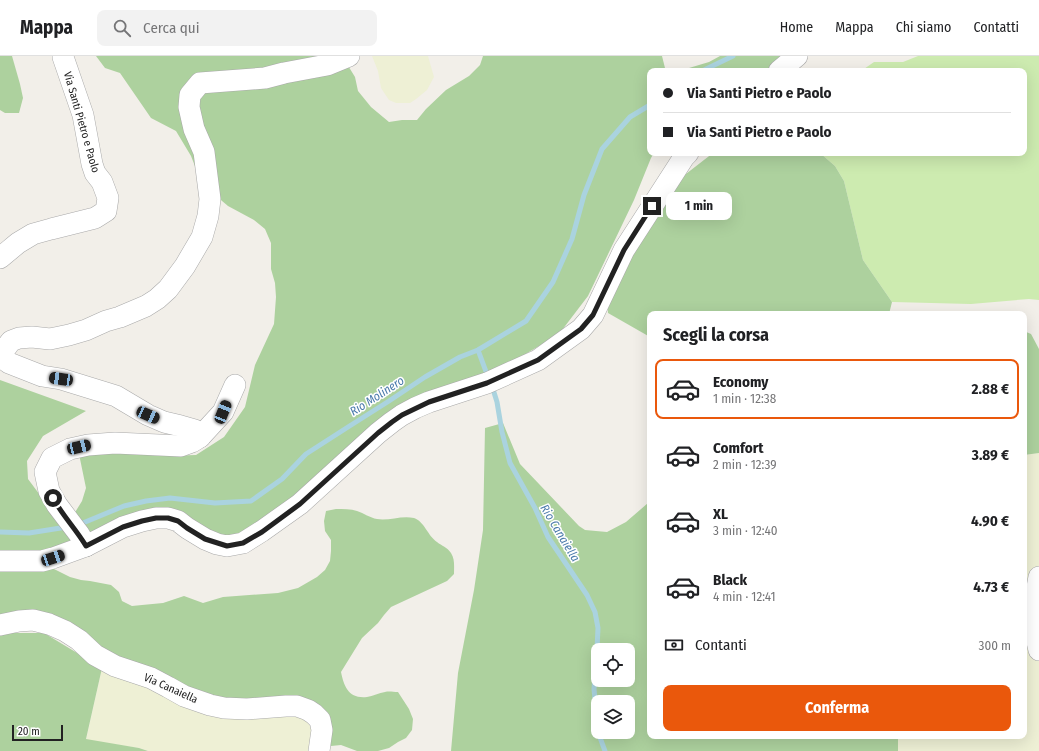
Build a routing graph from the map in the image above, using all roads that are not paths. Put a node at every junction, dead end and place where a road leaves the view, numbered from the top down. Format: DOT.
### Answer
graph roads {
  1 [pos="349,56"];
  2 [pos="797,56"];
  3 [pos="63,57"];
  4 [pos="783,68"];
  5 [pos="686,156"];
  6 [pos="0,258"];
  7 [pos="1,357"];
  8 [pos="235,385"];
  9 [pos="200,438"];
  10 [pos="78,534"];
  11 [pos="0,561"];
  12 [pos="1039,577"];
  13 [pos="0,625"];
  14 [pos="1039,650"];
  15 [pos="319,751"];
  1 -- 7 [label="street"];
  2 -- 4 [label="street"];
  3 -- 6 [label="street, Via Santi Pietro e Paolo"];
  5 -- 10 [label="street"];
  7 -- 9 [label="street"];
  8 -- 9 [label="street"];
  9 -- 10 [label="street"];
  10 -- 11 [label="street"];
  12 -- 14 [label="street"];
  13 -- 15 [label="street, Via Canaiella"];
}
